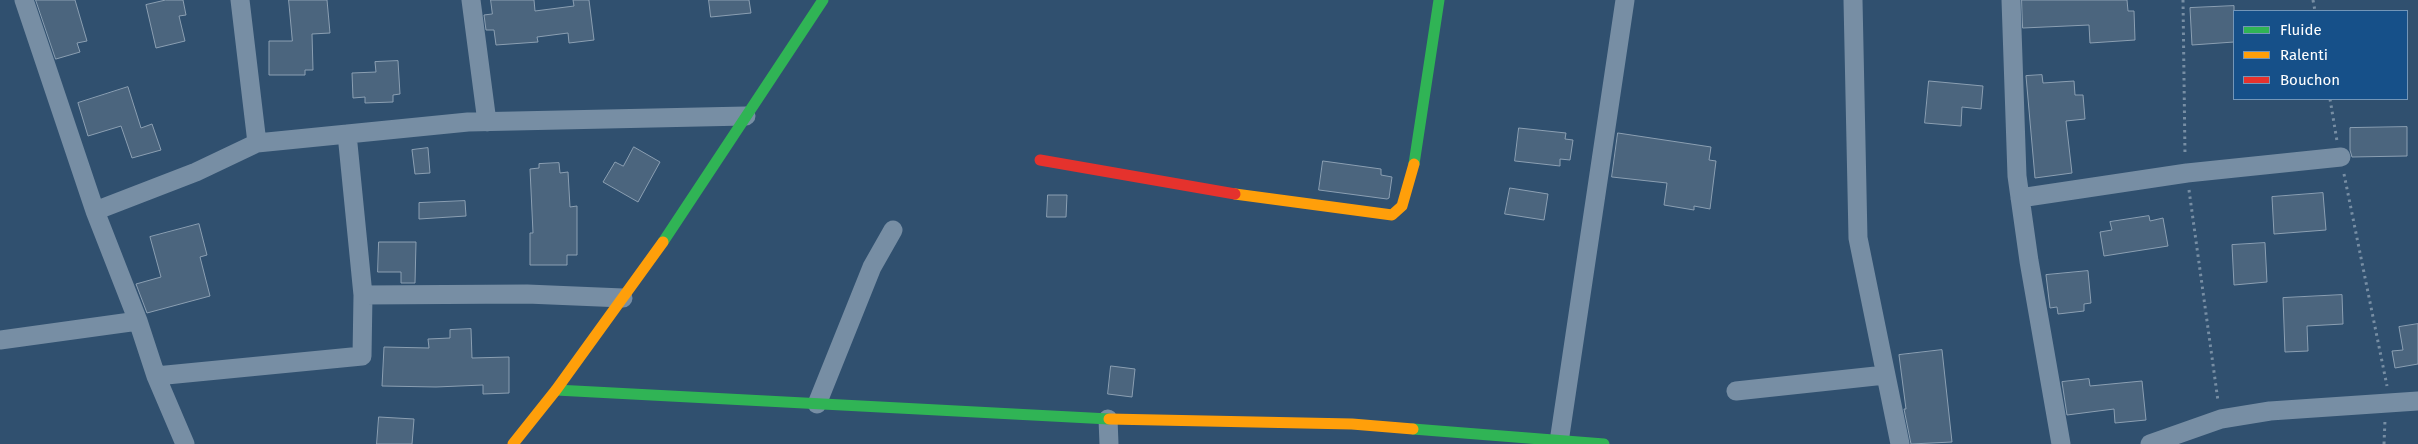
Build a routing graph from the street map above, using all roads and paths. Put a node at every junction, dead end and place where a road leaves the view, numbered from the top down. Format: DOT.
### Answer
graph roads {
  1 [pos="24,0"];
  2 [pos="240,0"];
  3 [pos="471,0"];
  4 [pos="823,0"];
  5 [pos="1439,0"];
  6 [pos="1625,0"];
  7 [pos="1853,0"];
  8 [pos="2011,0"];
  9 [pos="2183,0"];
  10 [pos="2330,100"];
  11 [pos="746,116"];
  12 [pos="487,122"];
  13 [pos="347,134"];
  14 [pos="257,143"];
  15 [pos="2341,157"];
  16 [pos="1040,160"];
  17 [pos="2187,173"];
  18 [pos="2020,198"];
  19 [pos="95,211"];
  20 [pos="893,230"];
  21 [pos="363,295"];
  22 [pos="623,298"];
  23 [pos="138,320"];
  24 [pos="0,340"];
  25 [pos="1886,374"];
  26 [pos="156,376"];
  27 [pos="556,390"];
  28 [pos="1736,391"];
  29 [pos="2418,401"];
  30 [pos="2386,402"];
  31 [pos="817,404"];
  32 [pos="1108,419"];
  33 [pos="2221,419"];
  34 [pos="1422,437"];
  35 [pos="1559,442"];
  36 [pos="185,444"];
  37 [pos="513,444"];
  38 [pos="1109,444"];
  39 [pos="1604,444"];
  40 [pos="1900,444"];
  41 [pos="2061,444"];
  42 [pos="2150,444"];
  43 [pos="2384,444"];
  1 -- 19 [label="street"];
  2 -- 14 [label="street"];
  3 -- 12 [label="street"];
  4 -- 11 [label="street"];
  5 -- 16 [label="street"];
  6 -- 35 [label="street"];
  7 -- 25 [label="street"];
  8 -- 18 [label="street"];
  9 -- 17 [label="path"];
  10 -- 15 [label="path"];
  11 -- 12 [label="street"];
  11 -- 22 [label="street"];
  12 -- 13 [label="street"];
  13 -- 14 [label="street"];
  13 -- 21 [label="street"];
  14 -- 19 [label="street"];
  15 -- 17 [label="street"];
  15 -- 30 [label="path"];
  17 -- 18 [label="street"];
  17 -- 33 [label="path"];
  18 -- 41 [label="street"];
  19 -- 23 [label="street"];
  20 -- 31 [label="street"];
  21 -- 22 [label="street"];
  21 -- 26 [label="street"];
  22 -- 27 [label="street"];
  23 -- 24 [label="street"];
  23 -- 26 [label="street"];
  25 -- 28 [label="street"];
  25 -- 40 [label="street"];
  26 -- 36 [label="street"];
  27 -- 31 [label="street"];
  27 -- 37 [label="street"];
  29 -- 30 [label="street"];
  30 -- 33 [label="street"];
  30 -- 43 [label="path"];
  31 -- 32 [label="street"];
  32 -- 34 [label="street"];
  32 -- 38 [label="street"];
  33 -- 42 [label="street"];
  34 -- 35 [label="street"];
  35 -- 39 [label="street"];
}
